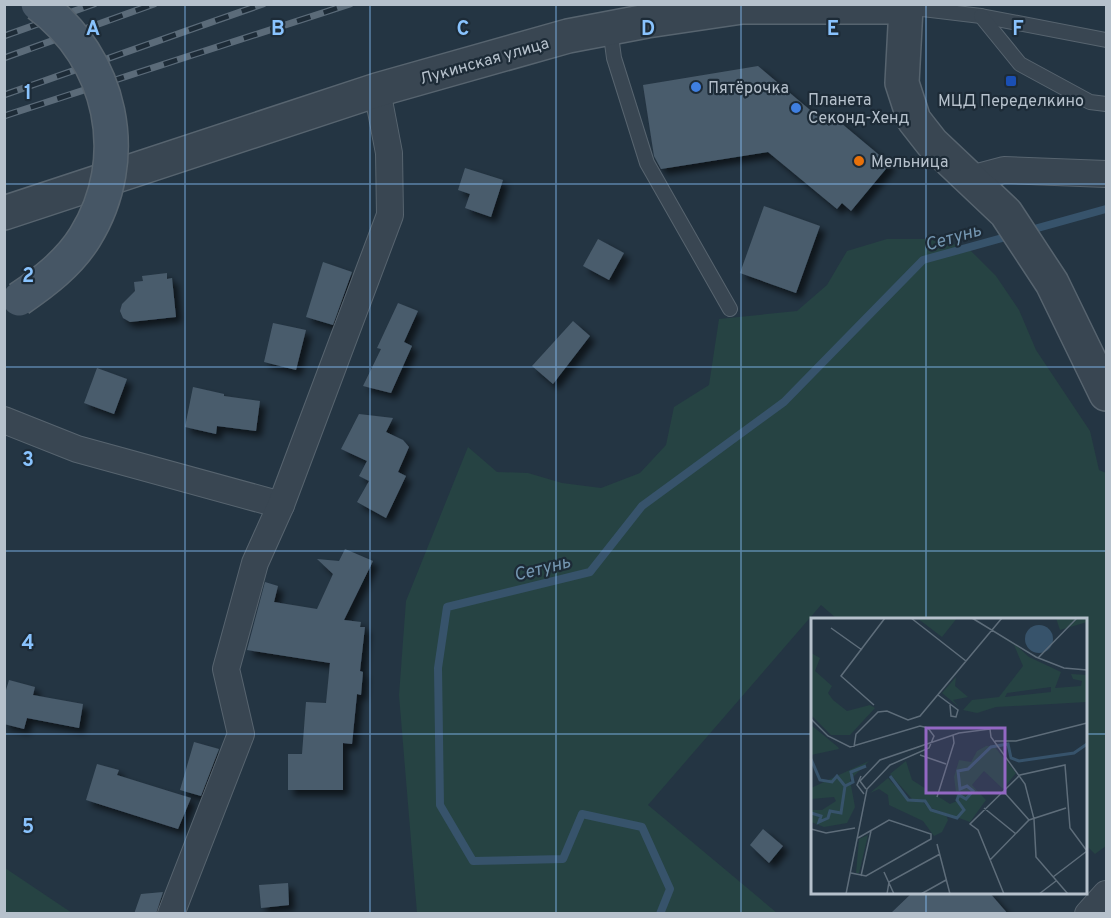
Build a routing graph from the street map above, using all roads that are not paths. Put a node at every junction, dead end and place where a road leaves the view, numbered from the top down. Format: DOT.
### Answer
graph roads {
  1 [pos="38,4"];
  2 [pos="906,7"];
  3 [pos="981,16"];
  4 [pos="610,28"];
  5 [pos="1107,40"];
  6 [pos="377,90"];
  7 [pos="1107,104"];
  8 [pos="1107,174"];
  9 [pos="970,179"];
  10 [pos="4,213"];
  11 [pos="19,299"];
  12 [pos="730,309"];
  13 [pos="1107,394"];
  14 [pos="4,420"];
  15 [pos="281,505"];
  16 [pos="171,914"];
  1 -- 11 [label="main road, bridge"];
  2 -- 3 [label="lane, Лукинская улица"];
  2 -- 4 [label="street, Лукинская улица"];
  2 -- 9 [label="street"];
  3 -- 5 [label="lane, Лукинская улица"];
  3 -- 7 [label="lane"];
  4 -- 6 [label="street, Лукинская улица"];
  4 -- 12 [label="lane"];
  6 -- 10 [label="street, Лукинская улица"];
  6 -- 15 [label="street"];
  8 -- 9 [label="street"];
  9 -- 13 [label="street"];
  14 -- 15 [label="street"];
  15 -- 16 [label="street"];
}
